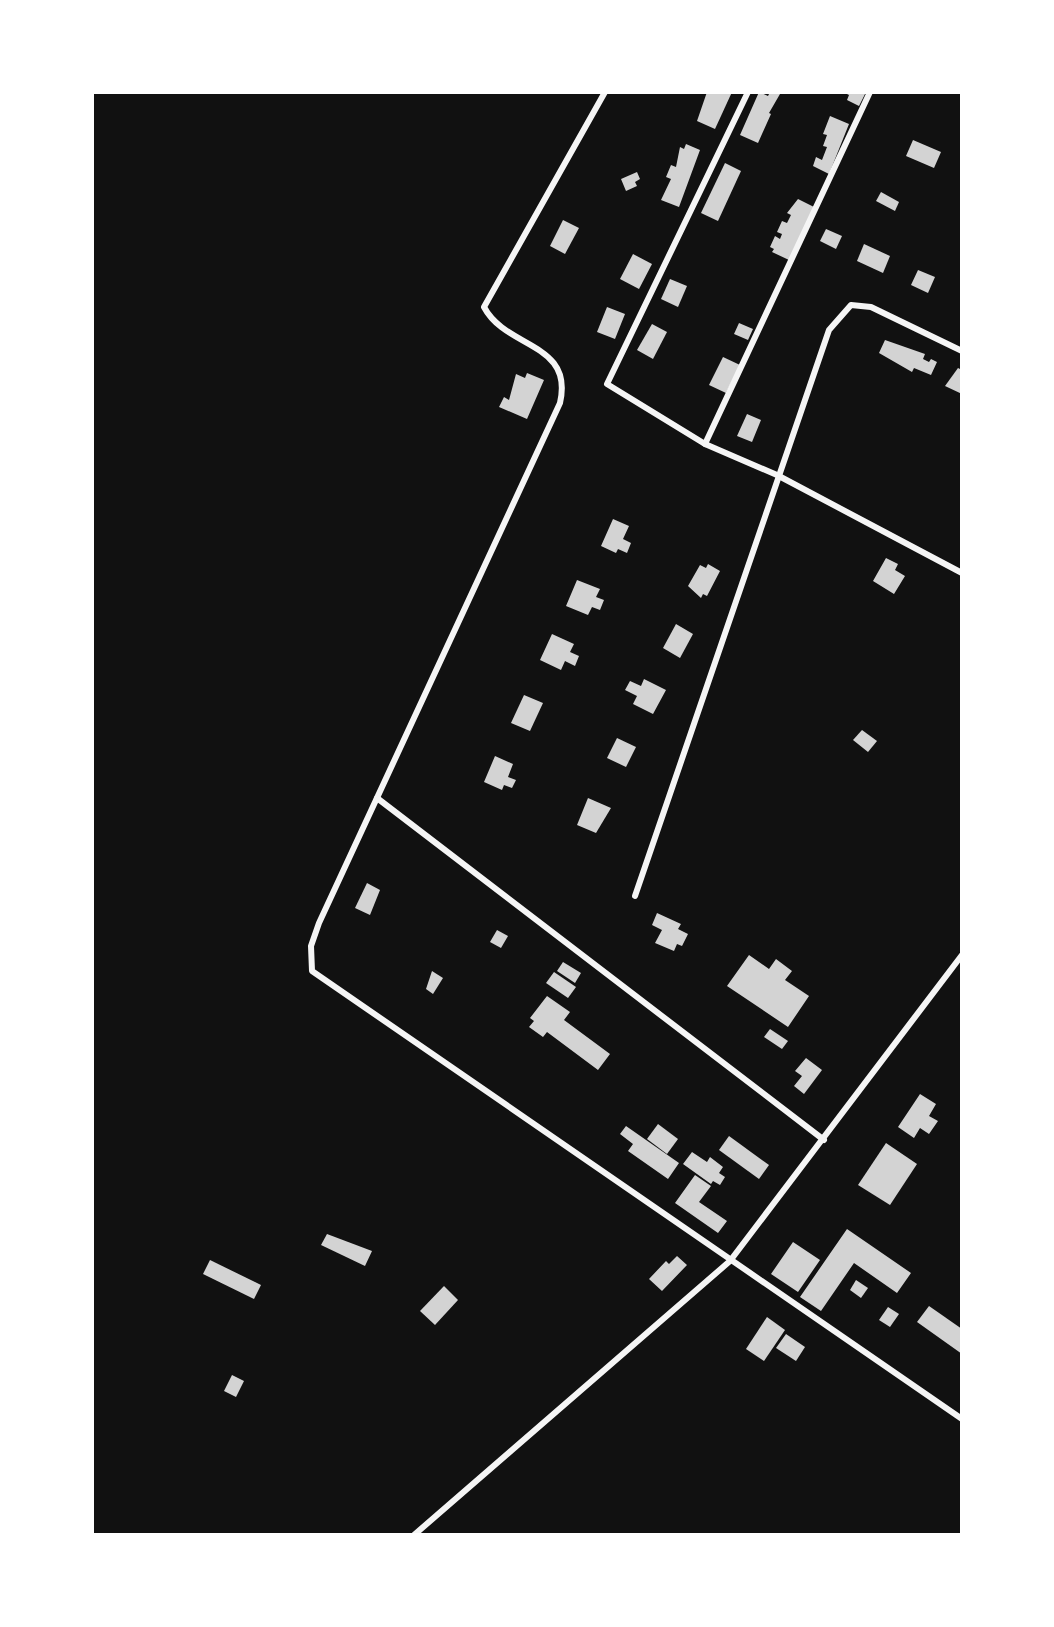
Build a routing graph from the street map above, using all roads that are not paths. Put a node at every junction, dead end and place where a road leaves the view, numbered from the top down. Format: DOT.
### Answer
graph roads {
  1 [pos="605,92"];
  2 [pos="748,92"];
  3 [pos="870,92"];
  4 [pos="962,351"];
  5 [pos="705,444"];
  6 [pos="777,475"];
  7 [pos="962,573"];
  8 [pos="377,798"];
  9 [pos="635,896"];
  10 [pos="962,955"];
  11 [pos="824,1140"];
  12 [pos="730,1261"];
  13 [pos="962,1419"];
  14 [pos="414,1535"];
  1 -- 8 [label="street"];
  2 -- 5 [label="street"];
  3 -- 5 [label="street"];
  4 -- 6 [label="street"];
  5 -- 6 [label="street"];
  6 -- 7 [label="street"];
  6 -- 9 [label="street"];
  8 -- 11 [label="street"];
  8 -- 12 [label="street"];
  10 -- 11 [label="street"];
  11 -- 12 [label="street"];
  12 -- 13 [label="street"];
  12 -- 14 [label="street"];
}
